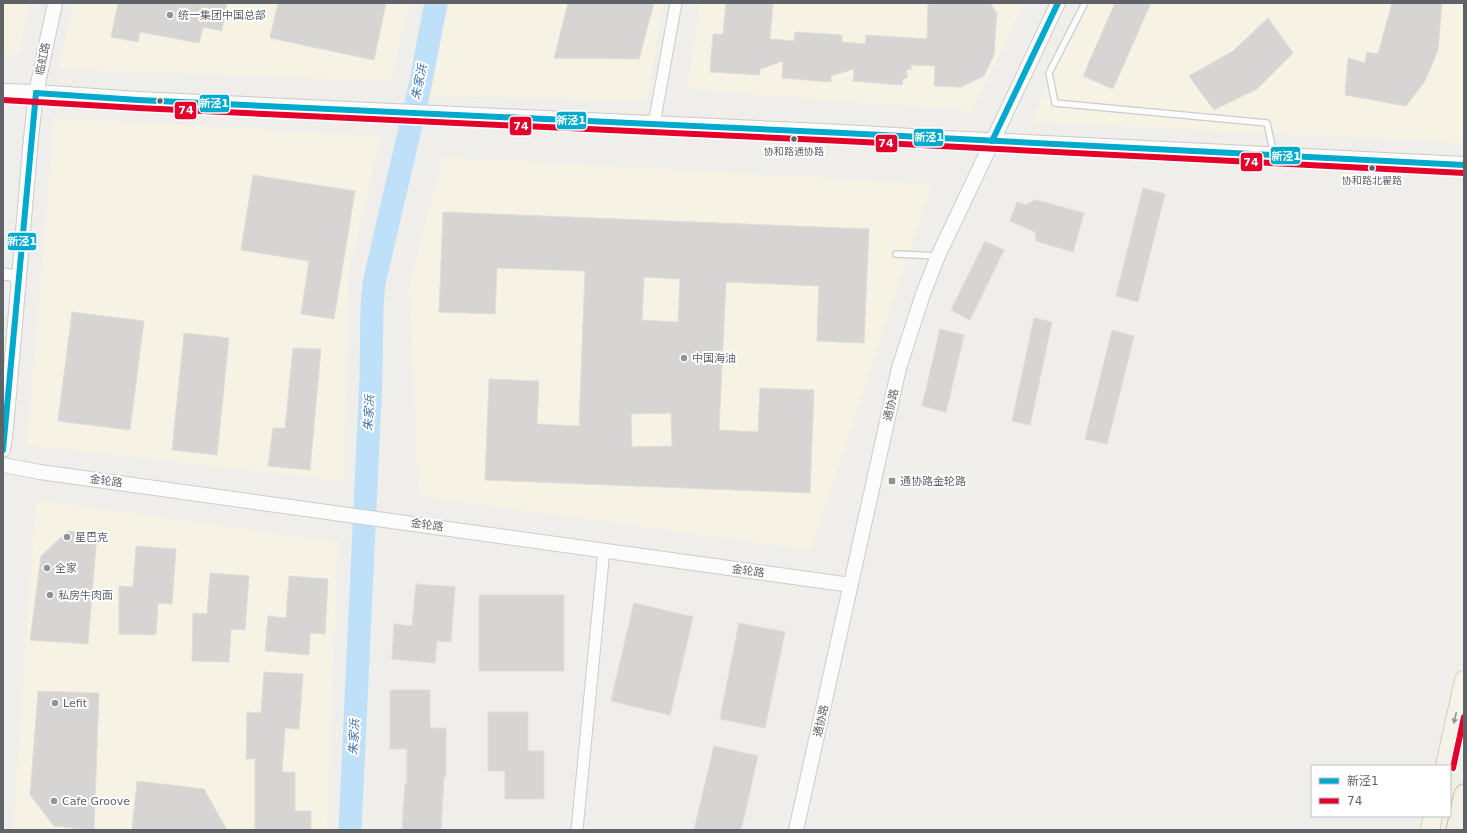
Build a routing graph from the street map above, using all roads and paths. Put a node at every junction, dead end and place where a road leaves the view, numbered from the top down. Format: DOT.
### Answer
graph roads {
  1 [pos="55,3"];
  2 [pos="676,3"];
  3 [pos="1058,3"];
  4 [pos="1085,3"];
  5 [pos="3,92"];
  6 [pos="36,93"];
  7 [pos="654,124"];
  8 [pos="992,141"];
  9 [pos="1274,156"];
  10 [pos="1464,165"];
  11 [pos="896,254"];
  12 [pos="938,256"];
  13 [pos="3,274"];
  14 [pos="19,276"];
  15 [pos="3,450"];
  16 [pos="3,465"];
  17 [pos="604,550"];
  18 [pos="851,585"];
  19 [pos="1464,680"];
  20 [pos="1445,765"];
  21 [pos="1464,794"];
  22 [pos="1433,817"];
  23 [pos="577,830"];
  24 [pos="796,830"];
  25 [pos="1430,830"];
  26 [pos="1456,830"];
  1 -- 6 [label="street, 临虹路"];
  2 -- 7 [label="street"];
  3 -- 8 [label="street, 通协路"];
  4 -- 9 [label="lane"];
  5 -- 6 [label="main road"];
  6 -- 7 [label="main road"];
  6 -- 14 [label="street, 临虹路"];
  7 -- 8 [label="main road"];
  8 -- 9 [label="main road"];
  8 -- 12 [label="street, 通协路"];
  9 -- 10 [label="main road"];
  11 -- 12 [label="lane"];
  12 -- 18 [label="street, 通协路"];
  13 -- 14 [label="street"];
  14 -- 15 [label="street, 临虹路"];
  16 -- 17 [label="street, 金轮路"];
  17 -- 18 [label="street, 金轮路"];
  17 -- 23 [label="street"];
  18 -- 24 [label="street, 通协路"];
  19 -- 20 [label="main road, one-way"];
  21 -- 26 [label="highway"];
  22 -- 25 [label="main road"];
}
